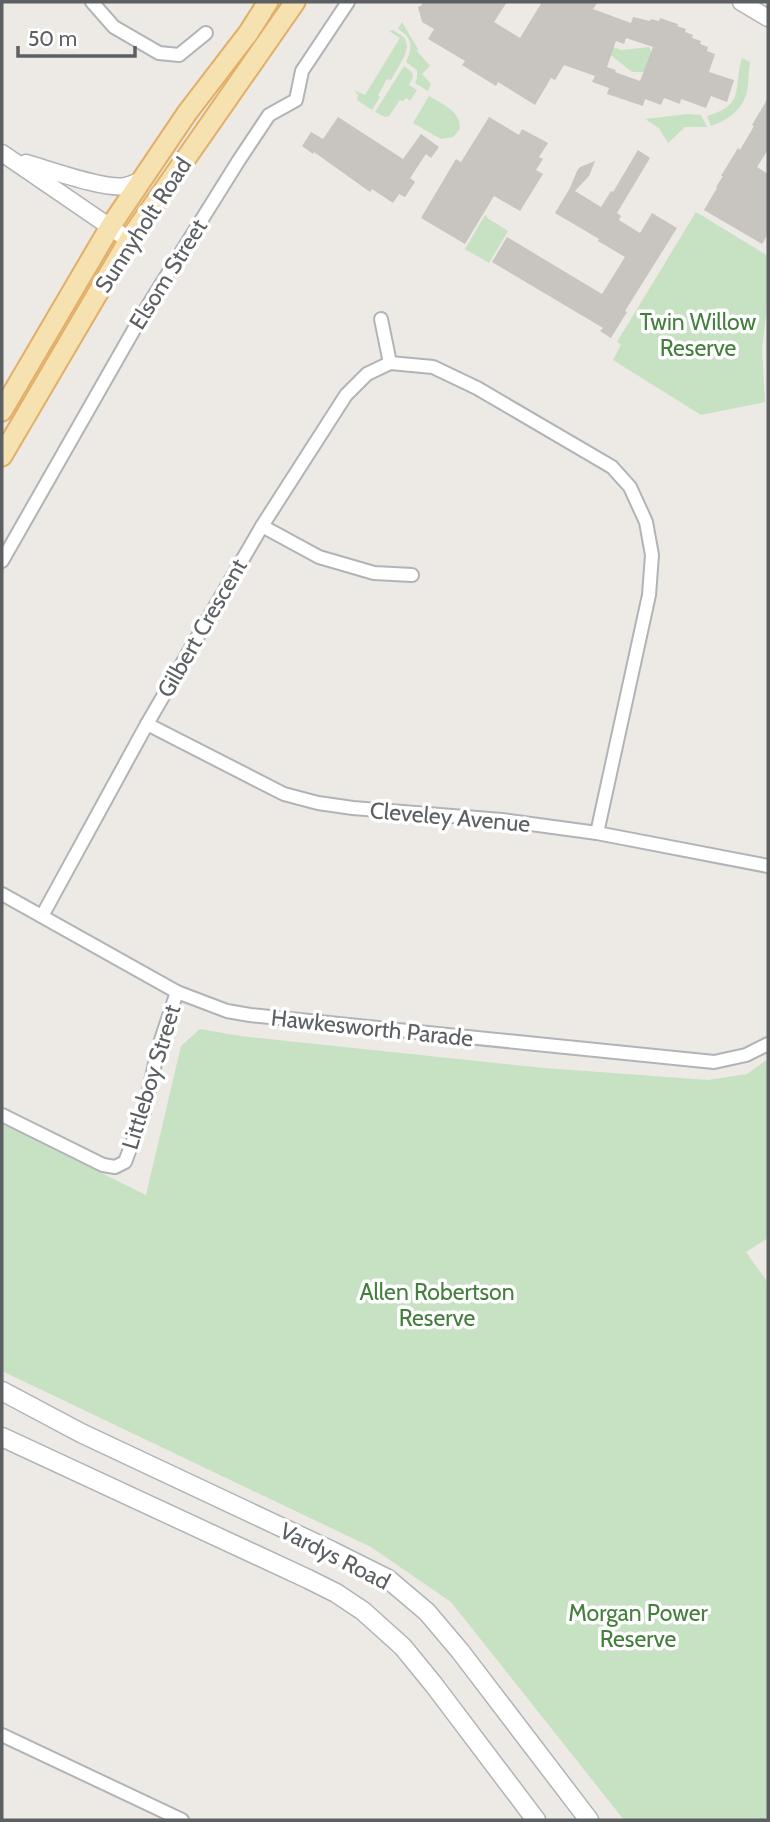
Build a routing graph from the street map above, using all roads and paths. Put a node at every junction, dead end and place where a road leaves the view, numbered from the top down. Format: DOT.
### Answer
graph roads {
  1 [pos="92,2"];
  2 [pos="268,2"];
  3 [pos="295,2"];
  4 [pos="348,2"];
  5 [pos="741,2"];
  6 [pos="768,18"];
  7 [pos="206,33"];
  8 [pos="6,155"];
  9 [pos="142,180"];
  10 [pos="110,227"];
  11 [pos="129,240"];
  12 [pos="380,319"];
  13 [pos="390,363"];
  14 [pos="2,411"];
  15 [pos="2,456"];
  16 [pos="262,526"];
  17 [pos="2,561"];
  18 [pos="412,575"];
  19 [pos="147,724"];
  20 [pos="597,833"];
  21 [pos="768,866"];
  22 [pos="2,894"];
  23 [pos="42,916"];
  24 [pos="177,992"];
  25 [pos="768,1045"];
  26 [pos="2,1115"];
  27 [pos="2,1391"];
  28 [pos="2,1437"];
  29 [pos="2,1735"];
  30 [pos="182,1820"];
  31 [pos="536,1820"];
  32 [pos="589,1820"];
  1 -- 7 [label="street"];
  2 -- 9 [label="main road, Sunnyholt Road"];
  3 -- 11 [label="main road, Sunnyholt Road"];
  4 -- 17 [label="street, Elsom Street"];
  5 -- 6 [label="street"];
  8 -- 9 [label="street"];
  8 -- 10 [label="street"];
  9 -- 10 [label="main road, Sunnyholt Road"];
  10 -- 11 [label="street"];
  10 -- 14 [label="main road, Sunnyholt Road"];
  11 -- 15 [label="main road, Sunnyholt Road"];
  12 -- 13 [label="street"];
  13 -- 16 [label="street, Gilbert Crescent"];
  13 -- 20 [label="street"];
  16 -- 18 [label="street"];
  16 -- 19 [label="street, Gilbert Crescent"];
  19 -- 20 [label="street, Cleveley Avenue"];
  19 -- 23 [label="street, Gilbert Crescent"];
  20 -- 21 [label="street, Cleveley Avenue"];
  22 -- 23 [label="street, Hawkesworth Parade"];
  23 -- 24 [label="street, Hawkesworth Parade"];
  24 -- 25 [label="street, Hawkesworth Parade"];
  24 -- 26 [label="street, Littleboy Street"];
  27 -- 32 [label="main road, Vardys Road"];
  28 -- 31 [label="main road, Vardys Road"];
  29 -- 30 [label="street"];
}
